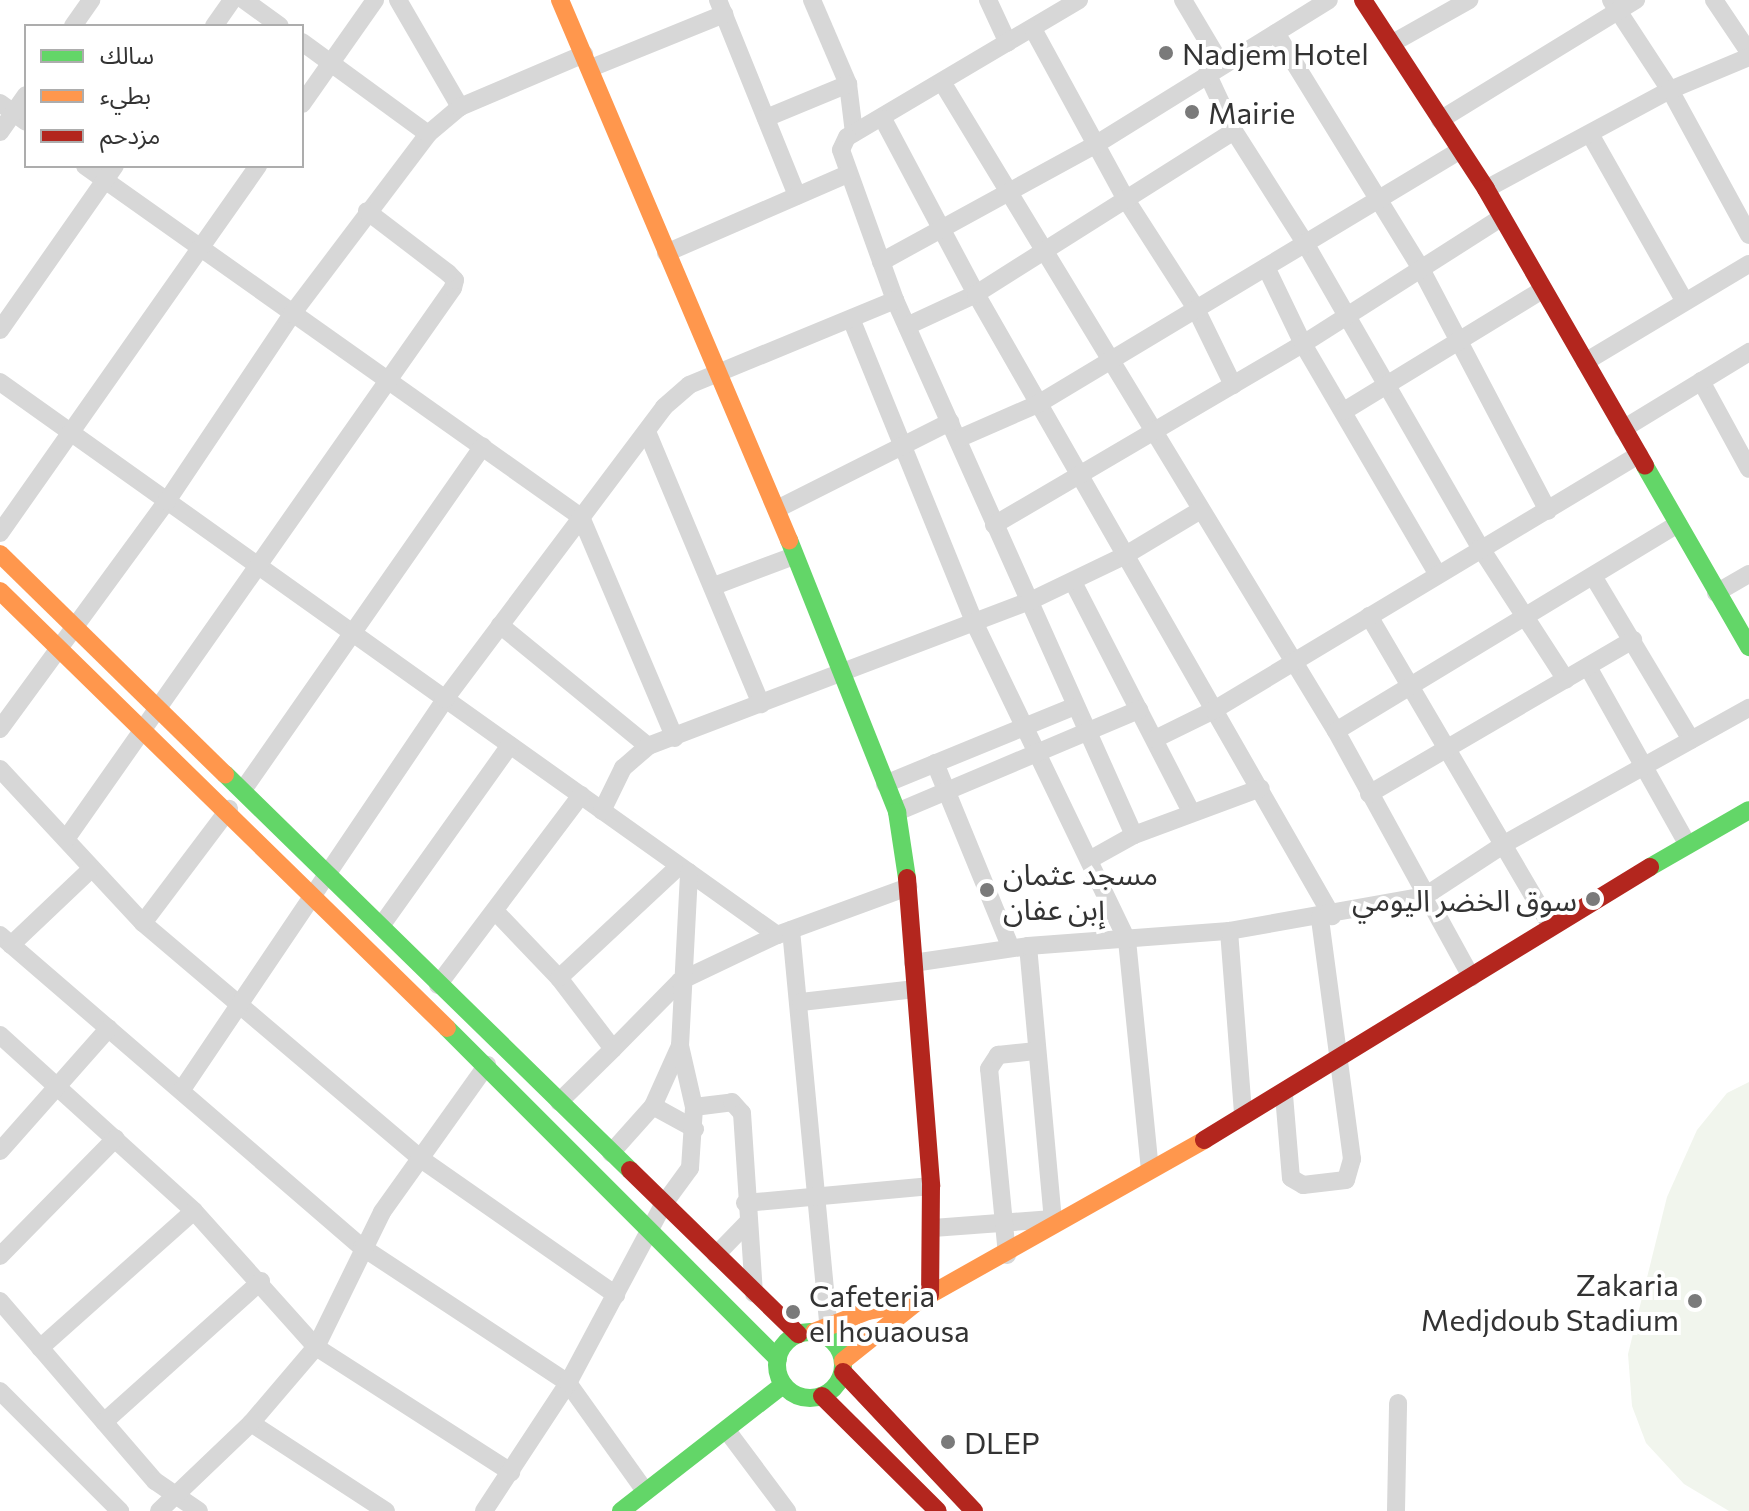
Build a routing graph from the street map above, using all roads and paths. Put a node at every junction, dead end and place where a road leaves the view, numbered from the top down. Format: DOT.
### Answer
graph roads {
  1 [pos="91,0"];
  2 [pos="232,0"];
  3 [pos="244,0"];
  4 [pos="375,0"];
  5 [pos="384,0"];
  6 [pos="560,0"];
  7 [pos="812,0"];
  8 [pos="988,0"];
  9 [pos="1079,0"];
  10 [pos="1183,0"];
  11 [pos="1329,0"];
  12 [pos="1363,0"];
  13 [pos="1469,0"];
  14 [pos="1636,0"];
  15 [pos="1714,0"];
  16 [pos="1614,6"];
  17 [pos="402,7"];
  18 [pos="721,7"];
  19 [pos="74,24"];
  20 [pos="215,24"];
  21 [pos="277,24"];
  22 [pos="1033,29"];
  23 [pos="1276,33"];
  24 [pos="304,43"];
  25 [pos="1008,43"];
  26 [pos="1391,44"];
  27 [pos="1749,55"];
  28 [pos="587,61"];
  29 [pos="331,63"];
  30 [pos="1214,68"];
  31 [pos="942,82"];
  32 [pos="848,84"];
  33 [pos="1670,90"];
  34 [pos="304,101"];
  35 [pos="460,107"];
  36 [pos="13,113"];
  37 [pos="766,118"];
  38 [pos="883,119"];
  39 [pos="1440,120"];
  40 [pos="1234,131"];
  41 [pos="0,132"];
  42 [pos="854,133"];
  43 [pos="428,134"];
  44 [pos="1590,134"];
  45 [pos="1095,145"];
  46 [pos="1460,150"];
  47 [pos="257,168"];
  48 [pos="110,174"];
  49 [pos="848,174"];
  50 [pos="1486,189"];
  51 [pos="1008,195"];
  52 [pos="1377,195"];
  53 [pos="797,196"];
  54 [pos="1125,198"];
  55 [pos="367,211"];
  56 [pos="1502,217"];
  57 [pos="1747,226"];
  58 [pos="944,232"];
  59 [pos="1305,243"];
  60 [pos="201,247"];
  61 [pos="1042,252"];
  62 [pos="666,253"];
  63 [pos="881,262"];
  64 [pos="1749,264"];
  65 [pos="1266,267"];
  66 [pos="1421,269"];
  67 [pos="1542,290"];
  68 [pos="976,294"];
  69 [pos="895,300"];
  70 [pos="1684,300"];
  71 [pos="1195,307"];
  72 [pos="292,314"];
  73 [pos="1347,315"];
  74 [pos="852,321"];
  75 [pos="907,326"];
  76 [pos="0,330"];
  77 [pos="1460,341"];
  78 [pos="1303,344"];
  79 [pos="1749,352"];
  80 [pos="1109,361"];
  81 [pos="1585,362"];
  82 [pos="719,375"];
  83 [pos="389,381"];
  84 [pos="1701,381"];
  85 [pos="0,382"];
  86 [pos="1387,383"];
  87 [pos="1233,385"];
  88 [pos="1038,404"];
  89 [pos="1344,411"];
  90 [pos="1623,429"];
  91 [pos="955,430"];
  92 [pos="71,432"];
  93 [pos="1155,433"];
  94 [pos="648,434"];
  95 [pos="900,444"];
  96 [pos="483,446"];
  97 [pos="1639,455"];
  98 [pos="1749,469"];
  99 [pos="1080,476"];
  100 [pos="167,501"];
  101 [pos="777,509"];
  102 [pos="1199,511"];
  103 [pos="1548,511"];
  104 [pos="581,517"];
  105 [pos="1678,524"];
  106 [pos="994,525"];
  107 [pos="0,533"];
  108 [pos="1480,547"];
  109 [pos="0,554"];
  110 [pos="794,556"];
  111 [pos="1124,556"];
  112 [pos="260,567"];
  113 [pos="1437,573"];
  114 [pos="1749,574"];
  115 [pos="1593,576"];
  116 [pos="1073,582"];
  117 [pos="714,586"];
  118 [pos="0,591"];
  119 [pos="1716,593"];
  120 [pos="1028,602"];
  121 [pos="1369,616"];
  122 [pos="1526,616"];
  123 [pos="974,622"];
  124 [pos="500,625"];
  125 [pos="75,631"];
  126 [pos="352,632"];
  127 [pos="1633,640"];
  128 [pos="1749,647"];
  129 [pos="60,652"];
  130 [pos="1291,663"];
  131 [pos="1588,667"];
  132 [pos="839,670"];
  133 [pos="1566,680"];
  134 [pos="1409,686"];
  135 [pos="445,699"];
  136 [pos="158,704"];
  137 [pos="761,704"];
  138 [pos="1073,707"];
  139 [pos="1749,708"];
  140 [pos="1139,710"];
  141 [pos="1214,710"];
  142 [pos="1025,725"];
  143 [pos="0,729"];
  144 [pos="144,730"];
  145 [pos="1336,731"];
  146 [pos="1088,735"];
  147 [pos="675,738"];
  148 [pos="1155,739"];
  149 [pos="1691,740"];
  150 [pos="510,745"];
  151 [pos="648,746"];
  152 [pos="1450,750"];
  153 [pos="1041,754"];
  154 [pos="935,763"];
  155 [pos="1640,768"];
  156 [pos="3,777"];
  157 [pos="885,784"];
  158 [pos="1261,788"];
  159 [pos="243,790"];
  160 [pos="946,792"];
  161 [pos="1369,794"];
  162 [pos="581,795"];
  163 [pos="229,809"];
  164 [pos="1749,810"];
  165 [pos="602,811"];
  166 [pos="897,812"];
  167 [pos="1191,812"];
  168 [pos="1134,835"];
  169 [pos="66,839"];
  170 [pos="1506,843"];
  171 [pos="1688,845"];
  172 [pos="1091,859"];
  173 [pos="684,869"];
  174 [pos="90,870"];
  175 [pos="327,870"];
  176 [pos="908,887"];
  177 [pos="315,894"];
  178 [pos="1425,896"];
  179 [pos="495,911"];
  180 [pos="1326,917"];
  181 [pos="143,923"];
  182 [pos="1550,925"];
  183 [pos="381,926"];
  184 [pos="1229,931"];
  185 [pos="784,933"];
  186 [pos="5,940"];
  187 [pos="1127,940"];
  188 [pos="1020,947"];
  189 [pos="913,963"];
  190 [pos="1471,977"];
  191 [pos="559,978"];
  192 [pos="680,981"];
  193 [pos="438,985"];
  194 [pos="915,989"];
  195 [pos="801,1002"];
  196 [pos="243,1003"];
  197 [pos="109,1028"];
  198 [pos="0,1035"];
  199 [pos="680,1046"];
  200 [pos="613,1049"];
  201 [pos="1037,1051"];
  202 [pos="1341,1061"];
  203 [pos="487,1065"];
  204 [pos="60,1085"];
  205 [pos="183,1088"];
  206 [pos="1284,1095"];
  207 [pos="559,1102"];
  208 [pos="653,1106"];
  209 [pos="694,1107"];
  210 [pos="1243,1115"];
  211 [pos="695,1129"];
  212 [pos="116,1138"];
  213 [pos="0,1151"];
  214 [pos="611,1153"];
  215 [pos="421,1159"];
  216 [pos="1150,1169"];
  217 [pos="931,1186"];
  218 [pos="817,1198"];
  219 [pos="745,1203"];
  220 [pos="663,1205"];
  221 [pos="194,1211"];
  222 [pos="1003,1222"];
  223 [pos="747,1223"];
  224 [pos="1055,1223"];
  225 [pos="933,1228"];
  226 [pos="652,1229"];
  227 [pos="362,1247"];
  228 [pos="716,1255"];
  229 [pos="1007,1255"];
  230 [pos="0,1256"];
  231 [pos="261,1281"];
  232 [pos="616,1295"];
  233 [pos="754,1296"];
  234 [pos="924,1299"];
  235 [pos="0,1301"];
  236 [pos="814,1330"];
  237 [pos="316,1347"];
  238 [pos="40,1348"];
  239 [pos="778,1359"];
  240 [pos="843,1366"];
  241 [pos="568,1383"];
  242 [pos="783,1385"];
  243 [pos="0,1391"];
  244 [pos="822,1396"];
  245 [pos="1398,1403"];
  246 [pos="104,1422"];
  247 [pos="251,1423"];
  248 [pos="728,1432"];
  249 [pos="511,1472"];
  250 [pos="645,1491"];
  251 [pos="175,1495"];
  252 [pos="120,1511"];
  253 [pos="159,1511"];
  254 [pos="199,1511"];
  255 [pos="386,1511"];
  256 [pos="484,1511"];
  257 [pos="621,1511"];
  258 [pos="787,1511"];
  259 [pos="938,1511"];
  260 [pos="974,1511"];
  261 [pos="1396,1511"];
  1 -- 19 [label="street"];
  2 -- 20 [label="street"];
  3 -- 21 [label="street"];
  4 -- 29 [label="street"];
  5 -- 17 [label="street"];
  6 -- 28 [label="main road"];
  7 -- 32 [label="street"];
  8 -- 25 [label="street"];
  9 -- 22 [label="street"];
  10 -- 30 [label="street"];
  11 -- 23 [label="street"];
  12 -- 26 [label="main road"];
  13 -- 26 [label="street"];
  14 -- 16 [label="street"];
  15 -- 27 [label="street"];
  16 -- 33 [label="street"];
  16 -- 39 [label="street"];
  17 -- 35 [label="street"];
  18 -- 28 [label="street"];
  18 -- 37 [label="street"];
  22 -- 25 [label="street"];
  22 -- 45 [label="street"];
  23 -- 30 [label="street"];
  23 -- 52 [label="street"];
  24 -- 29 [label="street"];
  25 -- 31 [label="street"];
  26 -- 39 [label="main road"];
  27 -- 33 [label="street"];
  28 -- 35 [label="street"];
  28 -- 62 [label="main road"];
  29 -- 34 [label="street"];
  29 -- 43 [label="street"];
  30 -- 40 [label="street"];
  30 -- 45 [label="street"];
  31 -- 38 [label="street"];
  31 -- 51 [label="street"];
  32 -- 37 [label="street"];
  32 -- 42 [label="street"];
  33 -- 44 [label="street"];
  33 -- 57 [label="street"];
  35 -- 43 [label="street"];
  36 -- 41 [label="street"];
  37 -- 53 [label="street"];
  38 -- 42 [label="street"];
  38 -- 58 [label="street"];
  39 -- 46 [label="main road"];
  40 -- 54 [label="street"];
  40 -- 59 [label="street"];
  42 -- 49 [label="street"];
  43 -- 55 [label="street"];
  44 -- 50 [label="street"];
  44 -- 70 [label="street"];
  45 -- 51 [label="street"];
  45 -- 54 [label="street"];
  46 -- 50 [label="main road"];
  46 -- 52 [label="street"];
  47 -- 60 [label="street"];
  48 -- 60 [label="street"];
  48 -- 76 [label="street"];
  49 -- 53 [label="street"];
  49 -- 63 [label="street"];
  50 -- 56 [label="main road"];
  51 -- 58 [label="street"];
  51 -- 61 [label="street"];
  52 -- 59 [label="street"];
  52 -- 66 [label="street"];
  53 -- 62 [label="street"];
  54 -- 61 [label="street"];
  54 -- 71 [label="street"];
  55 -- 72 [label="street"];
  55 -- 83 [label="street"];
  56 -- 66 [label="street"];
  56 -- 67 [label="main road"];
  58 -- 63 [label="street"];
  58 -- 68 [label="street"];
  59 -- 65 [label="street"];
  59 -- 73 [label="street"];
  60 -- 72 [label="street"];
  60 -- 92 [label="street"];
  61 -- 68 [label="street"];
  61 -- 80 [label="street"];
  62 -- 82 [label="main road"];
  63 -- 69 [label="street"];
  64 -- 70 [label="street"];
  65 -- 71 [label="street"];
  65 -- 78 [label="street"];
  66 -- 73 [label="street"];
  66 -- 77 [label="street"];
  67 -- 77 [label="street"];
  67 -- 81 [label="main road"];
  68 -- 75 [label="street"];
  68 -- 88 [label="street"];
  69 -- 74 [label="street"];
  69 -- 75 [label="street"];
  70 -- 81 [label="street"];
  71 -- 80 [label="street"];
  71 -- 87 [label="street"];
  72 -- 83 [label="street"];
  72 -- 100 [label="street"];
  73 -- 78 [label="street"];
  73 -- 86 [label="street"];
  74 -- 82 [label="street"];
  74 -- 95 [label="street"];
  75 -- 91 [label="street"];
  77 -- 86 [label="street"];
  77 -- 103 [label="street"];
  78 -- 87 [label="street"];
  78 -- 89 [label="street"];
  79 -- 84 [label="street"];
  80 -- 88 [label="street"];
  80 -- 93 [label="street"];
  81 -- 90 [label="main road"];
  82 -- 94 [label="street"];
  82 -- 101 [label="main road"];
  83 -- 96 [label="street"];
  83 -- 112 [label="street"];
  84 -- 90 [label="street"];
  84 -- 98 [label="street"];
  85 -- 92 [label="street"];
  86 -- 89 [label="street"];
  86 -- 108 [label="street"];
  87 -- 93 [label="street"];
  88 -- 91 [label="street"];
  88 -- 99 [label="street"];
  89 -- 113 [label="street"];
  90 -- 97 [label="main road"];
  91 -- 95 [label="street"];
  91 -- 106 [label="street"];
  92 -- 100 [label="street"];
  92 -- 107 [label="street"];
  93 -- 99 [label="street"];
  93 -- 102 [label="street"];
  94 -- 104 [label="street"];
  94 -- 117 [label="street"];
  95 -- 101 [label="street"];
  95 -- 123 [label="street"];
  96 -- 104 [label="street"];
  96 -- 126 [label="street"];
  97 -- 103 [label="street"];
  97 -- 105 [label="main road"];
  99 -- 106 [label="street"];
  99 -- 111 [label="street"];
  100 -- 112 [label="street"];
  100 -- 125 [label="street"];
  101 -- 110 [label="main road"];
  102 -- 111 [label="street"];
  102 -- 130 [label="street"];
  103 -- 108 [label="street"];
  104 -- 124 [label="street"];
  104 -- 147 [label="street"];
  105 -- 115 [label="street"];
  105 -- 119 [label="main road"];
  106 -- 120 [label="street"];
  108 -- 113 [label="street"];
  108 -- 122 [label="street"];
  109 -- 125 [label="main road"];
  110 -- 117 [label="street"];
  110 -- 132 [label="main road"];
  111 -- 116 [label="street"];
  111 -- 141 [label="street"];
  112 -- 126 [label="street"];
  112 -- 136 [label="street"];
  113 -- 121 [label="street"];
  114 -- 119 [label="street"];
  115 -- 122 [label="street"];
  115 -- 127 [label="street"];
  116 -- 120 [label="street"];
  116 -- 140 [label="street"];
  117 -- 137 [label="street"];
  118 -- 129 [label="main road"];
  119 -- 128 [label="main road"];
  120 -- 123 [label="street"];
  120 -- 138 [label="street"];
  121 -- 130 [label="street"];
  121 -- 134 [label="street"];
  122 -- 133 [label="street"];
  122 -- 134 [label="street"];
  123 -- 132 [label="street"];
  123 -- 142 [label="street"];
  124 -- 135 [label="street"];
  124 -- 151 [label="street"];
  125 -- 129 [label="street"];
  125 -- 136 [label="main road"];
  126 -- 135 [label="street"];
  126 -- 159 [label="street"];
  127 -- 131 [label="street"];
  127 -- 149 [label="street"];
  129 -- 143 [label="street"];
  129 -- 144 [label="main road"];
  130 -- 141 [label="street"];
  130 -- 145 [label="street"];
  131 -- 133 [label="street"];
  131 -- 155 [label="street"];
  132 -- 137 [label="street"];
  132 -- 157 [label="main road"];
  133 -- 152 [label="street"];
  134 -- 145 [label="street"];
  134 -- 152 [label="street"];
  135 -- 150 [label="street"];
  135 -- 175 [label="street"];
  136 -- 144 [label="street"];
  136 -- 159 [label="main road"];
  137 -- 147 [label="street"];
  138 -- 142 [label="street"];
  138 -- 146 [label="street"];
  139 -- 149 [label="street"];
  140 -- 146 [label="street"];
  140 -- 148 [label="street"];
  141 -- 148 [label="street"];
  141 -- 158 [label="street"];
  142 -- 153 [label="street"];
  142 -- 154 [label="street"];
  144 -- 163 [label="main road"];
  144 -- 169 [label="street"];
  145 -- 161 [label="street"];
  146 -- 153 [label="street"];
  146 -- 168 [label="street"];
  147 -- 151 [label="street"];
  148 -- 167 [label="street"];
  149 -- 155 [label="street"];
  150 -- 162 [label="street"];
  150 -- 183 [label="street"];
  151 -- 165 [label="street"];
  152 -- 161 [label="street"];
  152 -- 170 [label="street"];
  153 -- 160 [label="street"];
  153 -- 172 [label="street"];
  154 -- 157 [label="street"];
  154 -- 160 [label="street"];
  155 -- 170 [label="street"];
  155 -- 171 [label="street"];
  156 -- 169 [label="street"];
  157 -- 166 [label="main road"];
  158 -- 167 [label="street"];
  158 -- 180 [label="street"];
  159 -- 175 [label="main road"];
  160 -- 166 [label="street"];
  160 -- 188 [label="street"];
  161 -- 178 [label="street"];
  162 -- 165 [label="street"];
  162 -- 179 [label="street"];
  163 -- 177 [label="main road"];
  163 -- 181 [label="street"];
  164 -- 171 [label="main road"];
  165 -- 173 [label="street"];
  166 -- 176 [label="main road"];
  167 -- 168 [label="street"];
  168 -- 172 [label="street"];
  169 -- 174 [label="street"];
  170 -- 178 [label="street"];
  170 -- 182 [label="street"];
  171 -- 182 [label="main road"];
  172 -- 187 [label="street"];
  173 -- 185 [label="street"];
  173 -- 191 [label="street"];
  173 -- 192 [label="street"];
  174 -- 181 [label="street"];
  174 -- 186 [label="street"];
  175 -- 177 [label="street"];
  175 -- 183 [label="main road"];
  176 -- 185 [label="street"];
  176 -- 189 [label="main road"];
  177 -- 196 [label="street"];
  177 -- 203 [label="main road"];
  178 -- 180 [label="street"];
  178 -- 190 [label="street"];
  179 -- 191 [label="street"];
  179 -- 193 [label="street"];
  180 -- 184 [label="street"];
  180 -- 202 [label="street"];
  181 -- 196 [label="street"];
  182 -- 190 [label="main road"];
  183 -- 193 [label="main road"];
  184 -- 187 [label="street"];
  184 -- 210 [label="street"];
  185 -- 192 [label="street"];
  185 -- 195 [label="street"];
  186 -- 197 [label="street"];
  187 -- 188 [label="street"];
  187 -- 216 [label="street"];
  188 -- 189 [label="street"];
  188 -- 201 [label="street"];
  189 -- 194 [label="main road"];
  190 -- 202 [label="main road"];
  191 -- 200 [label="street"];
  192 -- 199 [label="street"];
  192 -- 200 [label="street"];
  193 -- 207 [label="main road"];
  194 -- 195 [label="street"];
  194 -- 217 [label="main road"];
  195 -- 218 [label="street"];
  196 -- 205 [label="street"];
  196 -- 215 [label="street"];
  197 -- 204 [label="street"];
  197 -- 205 [label="street"];
  198 -- 204 [label="street"];
  199 -- 208 [label="street"];
  199 -- 209 [label="street"];
  200 -- 207 [label="street"];
  201 -- 222 [label="street"];
  201 -- 224 [label="street"];
  202 -- 206 [label="main road"];
  202 -- 206 [label="street"];
  203 -- 215 [label="street"];
  203 -- 226 [label="main road"];
  204 -- 212 [label="street"];
  204 -- 213 [label="street"];
  205 -- 227 [label="street"];
  206 -- 210 [label="main road"];
  207 -- 214 [label="main road"];
  208 -- 211 [label="street"];
  208 -- 214 [label="street"];
  209 -- 211 [label="street"];
  209 -- 219 [label="street"];
  210 -- 216 [label="main road"];
  211 -- 220 [label="street"];
  212 -- 221 [label="street"];
  212 -- 230 [label="street"];
  214 -- 220 [label="main road"];
  215 -- 227 [label="street"];
  215 -- 232 [label="street"];
  216 -- 224 [label="main road"];
  217 -- 218 [label="street"];
  217 -- 225 [label="main road"];
  218 -- 219 [label="street"];
  218 -- 236 [label="street"];
  219 -- 223 [label="street"];
  220 -- 226 [label="street"];
  220 -- 228 [label="main road"];
  221 -- 231 [label="street"];
  221 -- 238 [label="street"];
  222 -- 224 [label="street"];
  222 -- 225 [label="street"];
  222 -- 229 [label="street"];
  223 -- 228 [label="street"];
  223 -- 233 [label="street"];
  224 -- 229 [label="main road"];
  225 -- 234 [label="main road"];
  226 -- 232 [label="street"];
  226 -- 239 [label="main road"];
  227 -- 237 [label="street"];
  227 -- 241 [label="street"];
  228 -- 233 [label="main road"];
  229 -- 234 [label="main road"];
  231 -- 237 [label="street"];
  231 -- 246 [label="street"];
  232 -- 241 [label="street"];
  233 -- 236 [label="main road"];
  234 -- 236 [label="main road"];
  234 -- 240 [label="main road"];
  235 -- 238 [label="street"];
  236 -- 239 [label="main road"];
  236 -- 240 [label="main road"];
  237 -- 247 [label="street"];
  237 -- 249 [label="street"];
  238 -- 246 [label="street"];
  239 -- 242 [label="main road"];
  240 -- 244 [label="main road"];
  240 -- 260 [label="main road"];
  241 -- 249 [label="street"];
  241 -- 250 [label="street"];
  242 -- 244 [label="main road"];
  242 -- 248 [label="main road"];
  243 -- 252 [label="street"];
  244 -- 259 [label="main road"];
  245 -- 261 [label="street"];
  246 -- 251 [label="street"];
  247 -- 251 [label="street"];
  247 -- 255 [label="street"];
  248 -- 250 [label="main road"];
  248 -- 258 [label="street"];
  249 -- 256 [label="street"];
  250 -- 257 [label="main road"];
  251 -- 253 [label="street"];
  251 -- 254 [label="street"];
}
